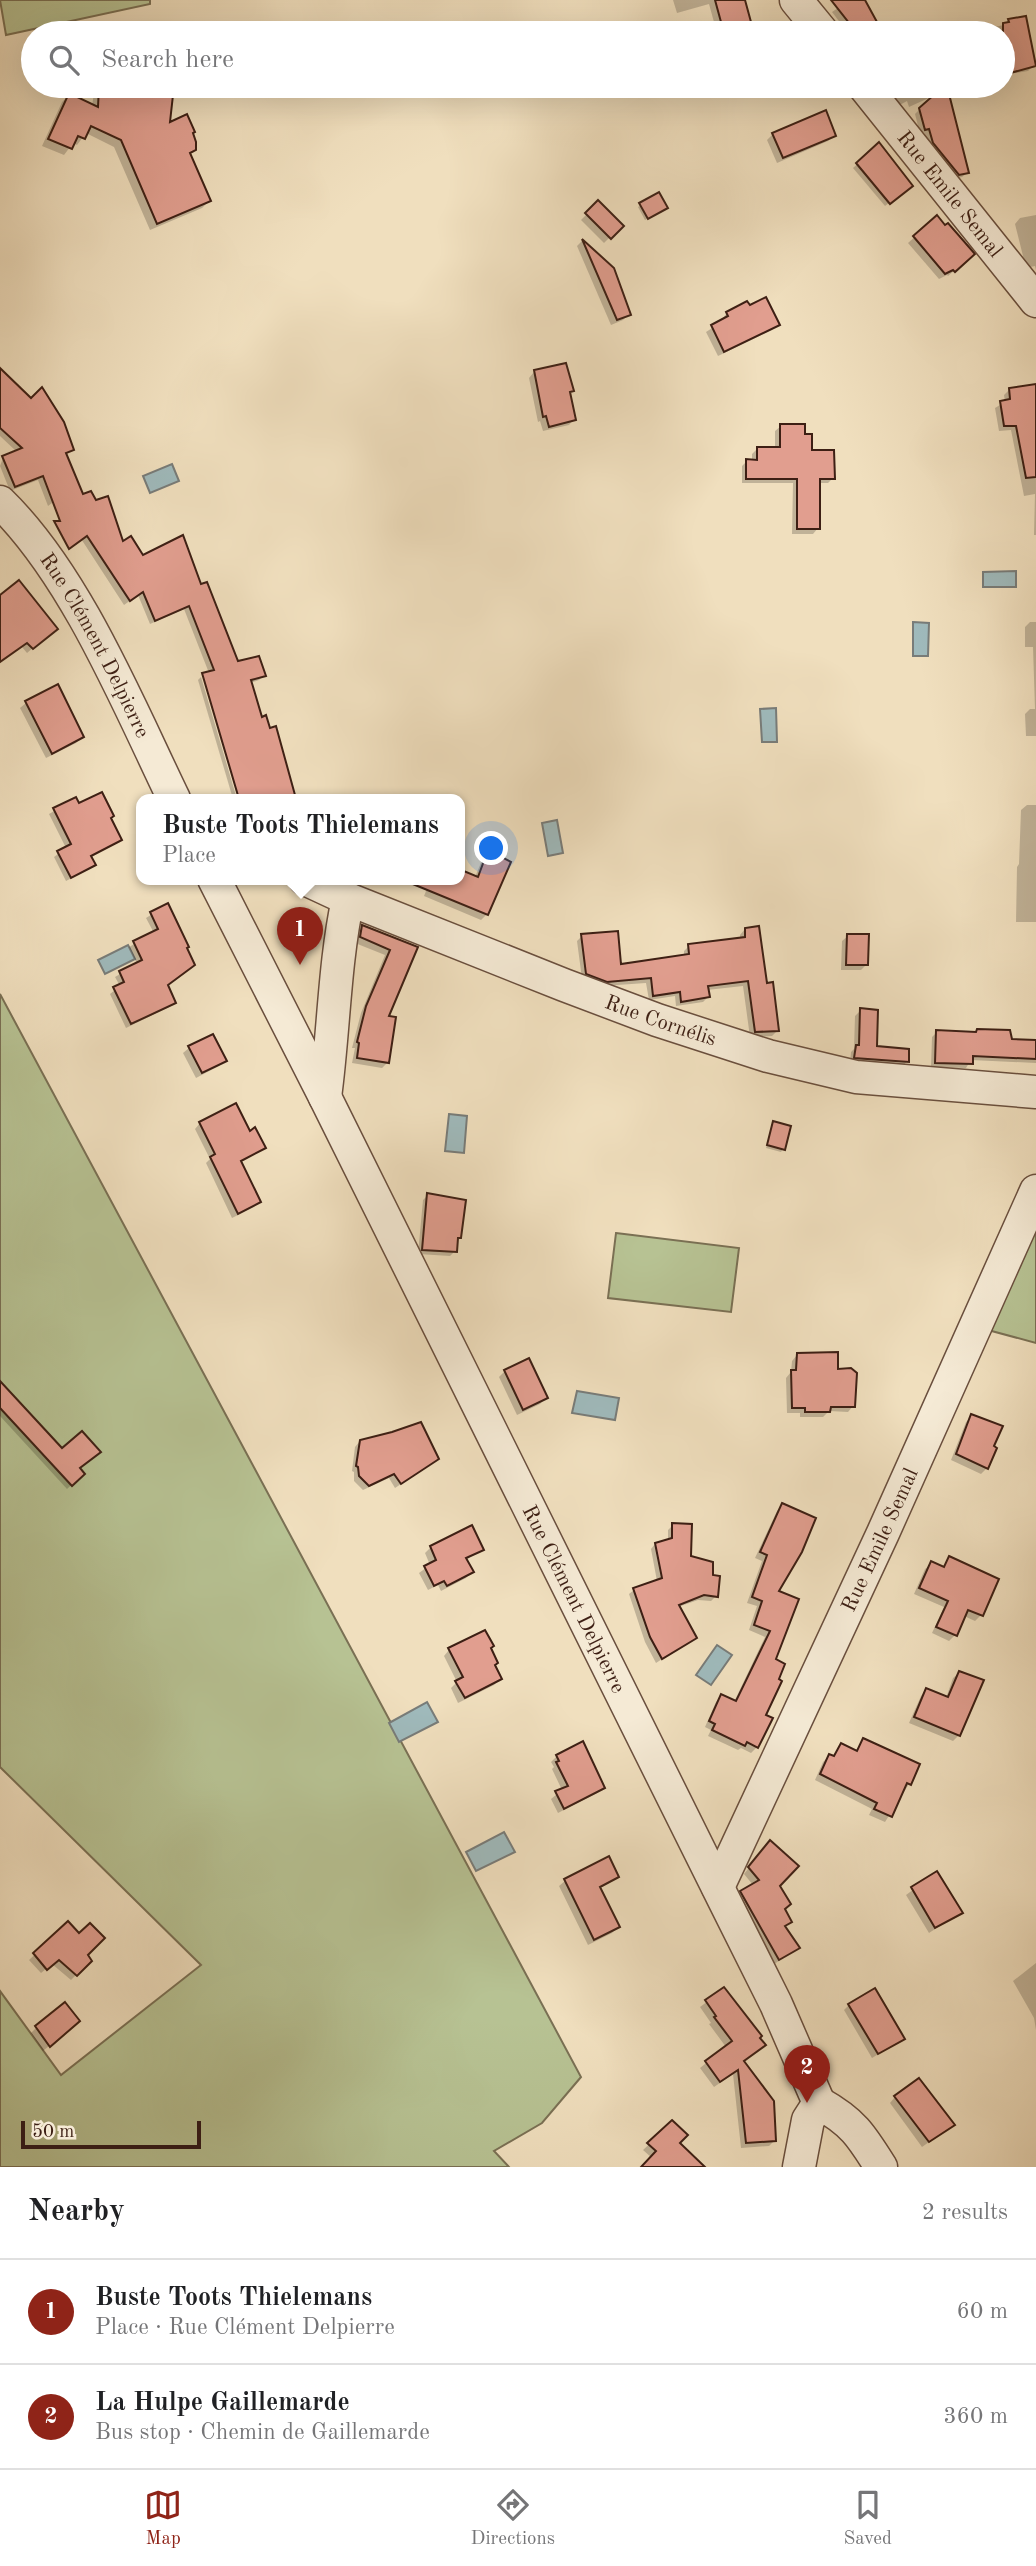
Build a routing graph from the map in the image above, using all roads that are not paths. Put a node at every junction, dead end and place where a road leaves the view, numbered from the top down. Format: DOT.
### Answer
graph roads {
  1 [pos="796,0"];
  2 [pos="813,21"];
  3 [pos="874,98"];
  4 [pos="1036,301"];
  5 [pos="0,502"];
  6 [pos="172,794"];
  7 [pos="217,885"];
  8 [pos="318,885"];
  9 [pos="348,899"];
  10 [pos="1036,1092"];
  11 [pos="325,1097"];
  12 [pos="1036,1191"];
  13 [pos="718,1887"];
  14 [pos="819,2103"];
  15 [pos="799,2167"];
  16 [pos="881,2167"];
  1 -- 2 [label="street"];
  3 -- 4 [label="street, Rue Emile Semal"];
  5 -- 6 [label="street, Rue Clément Delpierre"];
  7 -- 11 [label="street, Rue Clément Delpierre"];
  8 -- 9 [label="street, Rue Cornélis"];
  9 -- 10 [label="street, Rue Cornélis"];
  9 -- 11 [label="street"];
  11 -- 13 [label="street, Rue Clément Delpierre"];
  12 -- 13 [label="street, Rue Emile Semal"];
  13 -- 14 [label="street, Rue Clément Delpierre"];
  14 -- 15 [label="street"];
  14 -- 16 [label="street"];
}
